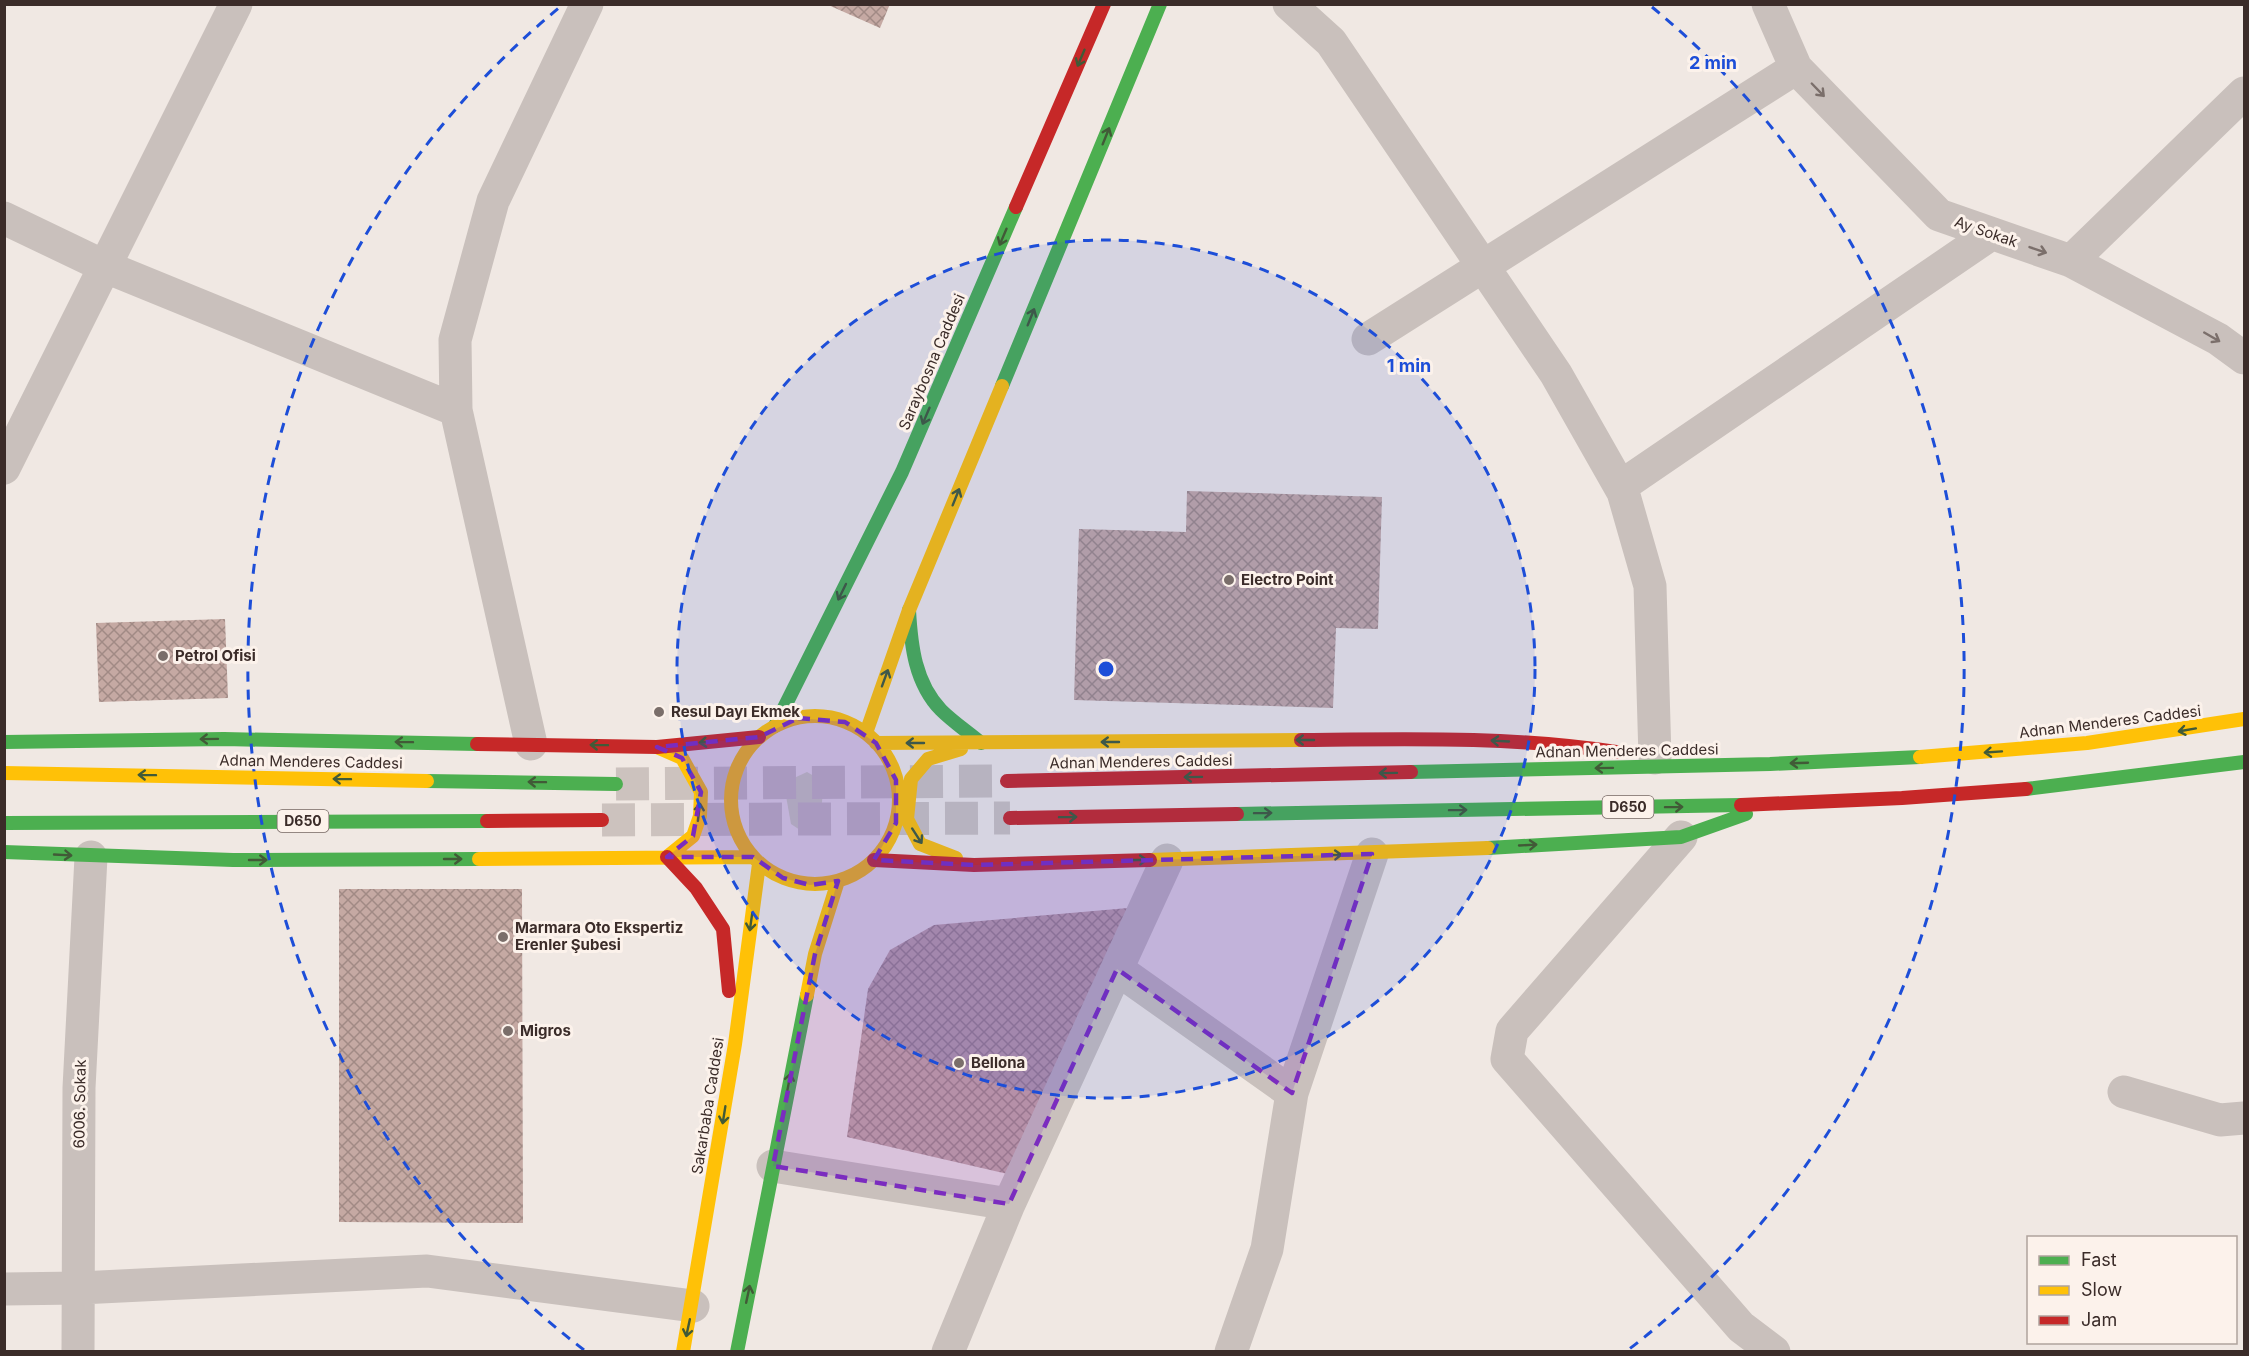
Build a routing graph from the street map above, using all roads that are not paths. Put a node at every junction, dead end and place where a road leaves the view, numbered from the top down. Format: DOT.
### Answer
graph roads {
  1 [pos="236,4"];
  2 [pos="587,4"];
  3 [pos="1104,4"];
  4 [pos="1160,4"];
  5 [pos="1289,4"];
  6 [pos="1768,4"];
  7 [pos="1796,68"];
  8 [pos="2244,93"];
  9 [pos="4,218"];
  10 [pos="1991,234"];
  11 [pos="2071,261"];
  12 [pos="106,267"];
  13 [pos="1482,267"];
  14 [pos="1368,339"];
  15 [pos="2244,358"];
  16 [pos="456,410"];
  17 [pos="4,468"];
  18 [pos="1620,486"];
  19 [pos="909,610"];
  20 [pos="2244,719"];
  21 [pos="776,726"];
  22 [pos="759,737"];
  23 [pos="871,738"];
  24 [pos="4,742"];
  25 [pos="981,743"];
  26 [pos="531,744"];
  27 [pos="657,747"];
  28 [pos="1655,758"];
  29 [pos="2244,762"];
  30 [pos="1704,766"];
  31 [pos="4,773"];
  32 [pos="1007,781"];
  33 [pos="616,784"];
  34 [pos="1770,805"];
  35 [pos="1010,818"];
  36 [pos="602,820"];
  37 [pos="4,823"];
  38 [pos="1681,837"];
  39 [pos="4,852"];
  40 [pos="1372,854"];
  41 [pos="667,856"];
  42 [pos="91,857"];
  43 [pos="756,860"];
  44 [pos="874,860"];
  45 [pos="1167,860"];
  46 [pos="974,865"];
  47 [pos="838,881"];
  48 [pos="1117,969"];
  49 [pos="735,1044"];
  50 [pos="2124,1092"];
  51 [pos="1292,1093"];
  52 [pos="2244,1118"];
  53 [pos="773,1166"];
  54 [pos="1009,1204"];
  55 [pos="80,1288"];
  56 [pos="4,1289"];
  57 [pos="693,1306"];
  58 [pos="78,1352"];
  59 [pos="683,1352"];
  60 [pos="736,1352"];
  61 [pos="948,1352"];
  62 [pos="1231,1352"];
  63 [pos="1774,1352"];
  1 -- 12 [label="street"];
  2 -- 16 [label="street"];
  3 -- 21 [label="main road, Saraybosna Caddesi, one-way"];
  19 -- 4 [label="main road, one-way"];
  5 -- 13 [label="street"];
  6 -- 7 [label="street, Ay Sokak"];
  7 -- 10 [label="street, Ay Sokak, one-way"];
  7 -- 13 [label="street"];
  8 -- 11 [label="street"];
  9 -- 12 [label="street"];
  10 -- 11 [label="street, Ay Sokak, one-way"];
  10 -- 18 [label="street"];
  11 -- 15 [label="street, Ay Sokak, one-way"];
  12 -- 16 [label="street"];
  12 -- 17 [label="street"];
  13 -- 14 [label="street"];
  13 -- 18 [label="street"];
  16 -- 26 [label="street"];
  18 -- 28 [label="street"];
  23 -- 19 [label="main road, one-way"];
  19 -- 25 [label="main road"];
  20 -- 30 [label="main road, Adnan Menderes Caddesi, one-way"];
  21 -- 22 [label="main road"];
  21 -- 23 [label="main road"];
  22 -- 27 [label="main road, one-way"];
  22 -- 43 [label="main road"];
  25 -- 23 [label="main road, one-way"];
  23 -- 44 [label="main road"];
  26 -- 24 [label="main road, one-way"];
  28 -- 25 [label="main road, one-way"];
  25 -- 46 [label="main road, one-way"];
  27 -- 26 [label="main road, one-way"];
  41 -- 27 [label="main road, one-way"];
  28 -- 30 [label="main road"];
  29 -- 34 [label="main road, D650"];
  30 -- 32 [label="main road, Adnan Menderes Caddesi, one-way"];
  33 -- 31 [label="main road, Adnan Menderes Caddesi, one-way"];
  35 -- 34 [label="main road, D650, one-way"];
  34 -- 38 [label="main road"];
  36 -- 37 [label="main road, D650"];
  40 -- 38 [label="main road, one-way"];
  38 -- 63 [label="street"];
  39 -- 42 [label="main road, one-way"];
  45 -- 40 [label="main road, one-way"];
  40 -- 51 [label="street"];
  42 -- 41 [label="main road, one-way"];
  41 -- 43 [label="main road"];
  41 -- 49 [label="main road"];
  42 -- 55 [label="street, 6006. Sokak"];
  43 -- 47 [label="main road"];
  43 -- 49 [label="main road, Sakarbaba Caddesi, one-way"];
  44 -- 46 [label="main road"];
  44 -- 47 [label="main road"];
  46 -- 45 [label="main road, one-way"];
  45 -- 48 [label="street"];
  53 -- 47 [label="main road, one-way"];
  48 -- 51 [label="street"];
  48 -- 54 [label="street"];
  49 -- 57 [label="main road, Sakarbaba Caddesi, one-way"];
  50 -- 52 [label="street"];
  51 -- 62 [label="street"];
  53 -- 54 [label="street"];
  60 -- 53 [label="main road, one-way"];
  54 -- 61 [label="street"];
  55 -- 56 [label="street"];
  55 -- 57 [label="street"];
  55 -- 58 [label="street, 6006. Sokak"];
  57 -- 59 [label="main road, Sakarbaba Caddesi, one-way"];
}
